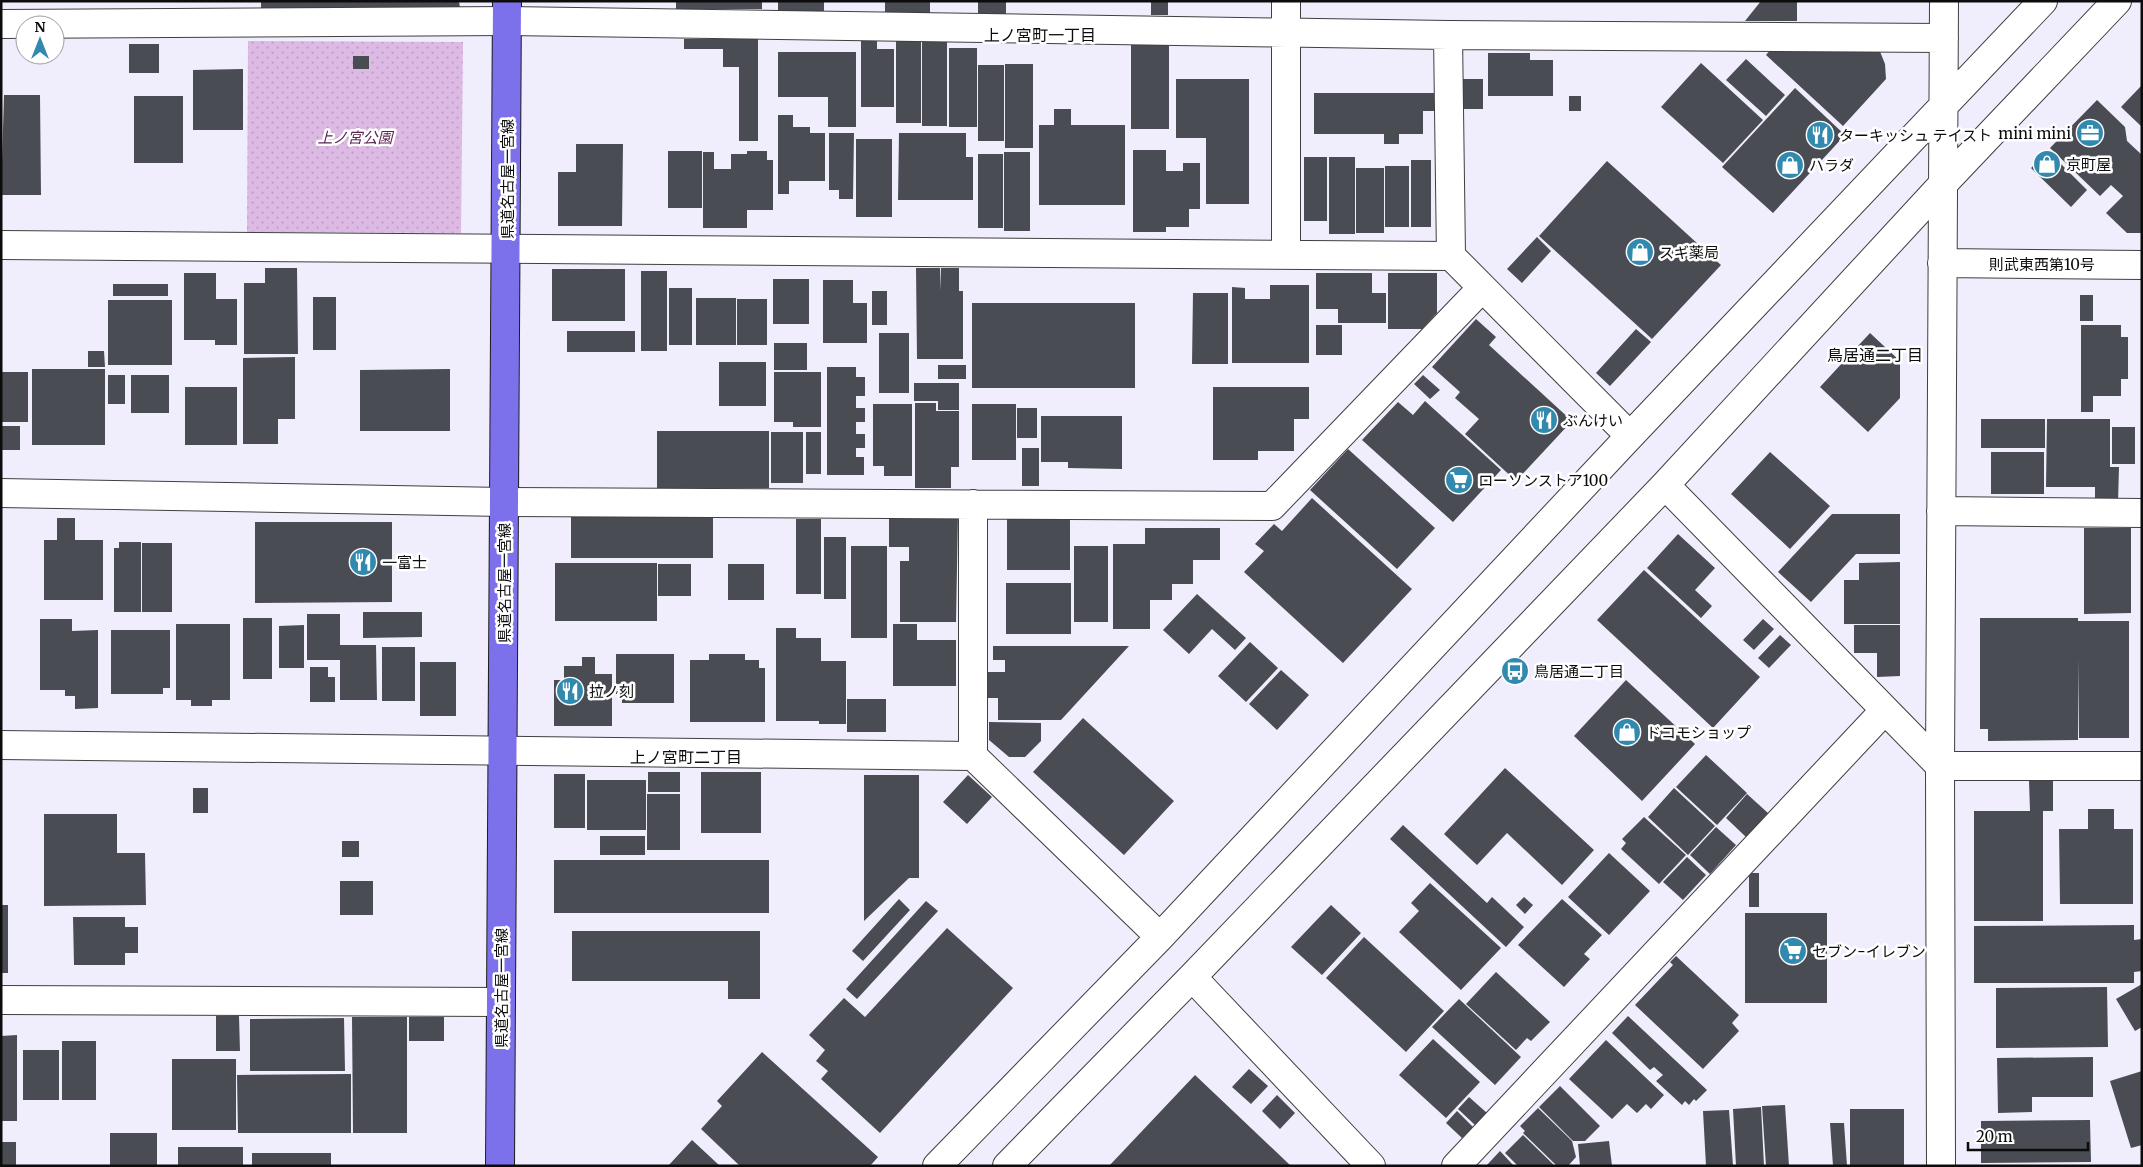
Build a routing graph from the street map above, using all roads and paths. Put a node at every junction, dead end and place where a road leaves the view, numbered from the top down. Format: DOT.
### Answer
graph roads {
  1 [pos="1286,1"];
  2 [pos="1944,1"];
  3 [pos="2043,1"];
  4 [pos="2117,1"];
  5 [pos="507,11"];
  6 [pos="1,24"];
  7 [pos="1286,33"];
  8 [pos="1448,35"];
  9 [pos="1944,38"];
  10 [pos="1943,107"];
  11 [pos="1943,184"];
  12 [pos="1,245"];
  13 [pos="506,249"];
  14 [pos="1286,255"];
  15 [pos="1450,256"];
  16 [pos="1942,263"];
  17 [pos="2142,265"];
  18 [pos="1482,288"];
  19 [pos="1630,436"];
  20 [pos="1665,485"];
  21 [pos="1,493"];
  22 [pos="504,502"];
  23 [pos="973,504"];
  24 [pos="1941,511"];
  25 [pos="2142,513"];
  26 [pos="1886,710"];
  27 [pos="1,746"];
  28 [pos="503,751"];
  29 [pos="973,756"];
  30 [pos="1940,766"];
  31 [pos="2142,766"];
  32 [pos="1160,937"];
  33 [pos="1192,977"];
  34 [pos="1,1000"];
  35 [pos="501,1002"];
  36 [pos="500,1166"];
  37 [pos="937,1166"];
  38 [pos="1007,1166"];
  39 [pos="1371,1166"];
  40 [pos="1456,1166"];
  41 [pos="1941,1166"];
  1 -- 7 [label="street"];
  2 -- 9 [label="street"];
  3 -- 10 [label="street"];
  4 -- 11 [label="street"];
  5 -- 6 [label="street"];
  5 -- 7 [label="street"];
  5 -- 13 [label="main road, 県道名古屋一宮線"];
  7 -- 8 [label="street"];
  7 -- 14 [label="street"];
  8 -- 9 [label="street"];
  8 -- 15 [label="street"];
  9 -- 10 [label="street"];
  10 -- 11 [label="street"];
  10 -- 19 [label="street"];
  11 -- 16 [label="street"];
  11 -- 20 [label="street"];
  12 -- 13 [label="street"];
  13 -- 14 [label="street"];
  13 -- 22 [label="main road, 県道名古屋一宮線"];
  14 -- 15 [label="street"];
  15 -- 18 [label="street"];
  16 -- 17 [label="street, 則武東西第10号"];
  16 -- 24 [label="street"];
  18 -- 19 [label="street"];
  18 -- 23 [label="street"];
  19 -- 32 [label="street"];
  20 -- 26 [label="street"];
  20 -- 33 [label="street"];
  21 -- 22 [label="street"];
  22 -- 23 [label="street"];
  22 -- 28 [label="main road, 県道名古屋一宮線"];
  23 -- 29 [label="street"];
  24 -- 25 [label="street"];
  24 -- 30 [label="street"];
  26 -- 30 [label="street"];
  26 -- 40 [label="street"];
  27 -- 28 [label="street"];
  28 -- 29 [label="street"];
  28 -- 35 [label="main road, 県道名古屋一宮線"];
  29 -- 32 [label="street"];
  30 -- 31 [label="street"];
  30 -- 41 [label="street"];
  32 -- 37 [label="street"];
  33 -- 38 [label="street"];
  33 -- 39 [label="street"];
  34 -- 35 [label="street"];
  35 -- 36 [label="main road, 県道名古屋一宮線"];
}
